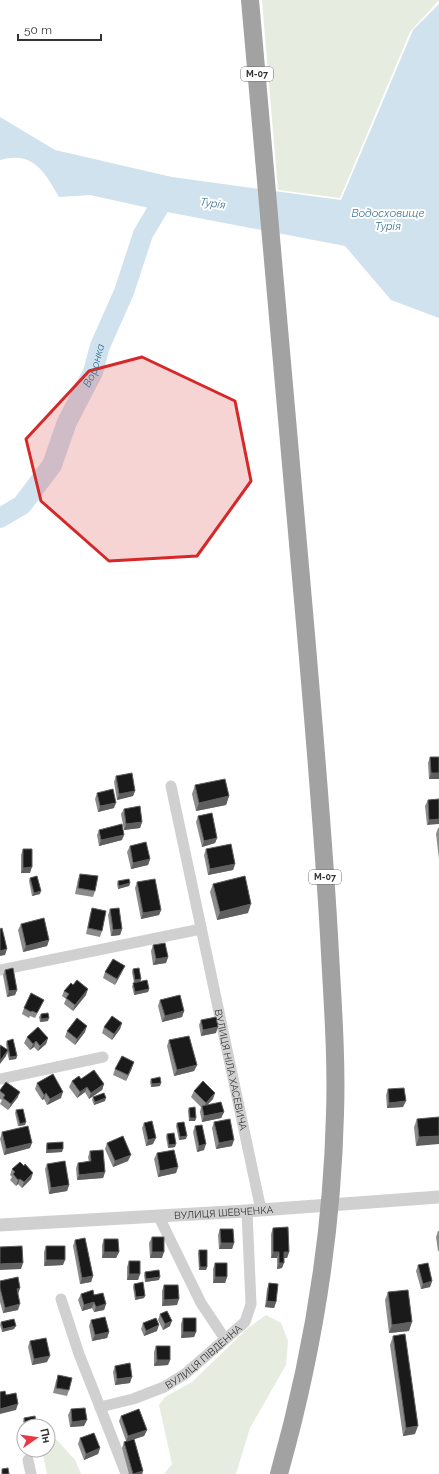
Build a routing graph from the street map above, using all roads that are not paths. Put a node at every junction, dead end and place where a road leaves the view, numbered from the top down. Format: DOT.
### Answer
graph roads {
  1 [pos="250,0"];
  2 [pos="171,786"];
  3 [pos="201,929"];
  4 [pos="0,970"];
  5 [pos="103,1058"];
  6 [pos="0,1079"];
  7 [pos="439,1197"];
  8 [pos="329,1205"];
  9 [pos="261,1210"];
  10 [pos="247,1211"];
  11 [pos="159,1217"];
  12 [pos="4,1224"];
  13 [pos="61,1299"];
  14 [pos="226,1339"];
  15 [pos="100,1407"];
  16 [pos="28,1460"];
  17 [pos="125,1471"];
  18 [pos="31,1474"];
  19 [pos="279,1474"];
  1 -- 8 [label="highway, М-07"];
  2 -- 3 [label="street, ВУЛИЦЯ НІЛА ХАСЕВИЧА"];
  3 -- 4 [label="street"];
  3 -- 9 [label="street, ВУЛИЦЯ НІЛА ХАСЕВИЧА"];
  5 -- 6 [label="street"];
  7 -- 8 [label="street, ВУЛИЦЯ ШЕВЧЕНКА"];
  8 -- 9 [label="street, ВУЛИЦЯ ШЕВЧЕНКА"];
  8 -- 19 [label="highway, М-07"];
  9 -- 10 [label="street, ВУЛИЦЯ ШЕВЧЕНКА"];
  10 -- 11 [label="street, ВУЛИЦЯ ШЕВЧЕНКА"];
  10 -- 14 [label="street, ВУЛИЦЯ ПІВДЕННА"];
  11 -- 12 [label="street, ВУЛИЦЯ ШЕВЧЕНКА"];
  11 -- 14 [label="street"];
  13 -- 15 [label="street"];
  14 -- 15 [label="street, ВУЛИЦЯ ПІВДЕННА"];
  15 -- 17 [label="street"];
  16 -- 18 [label="street"];
}
